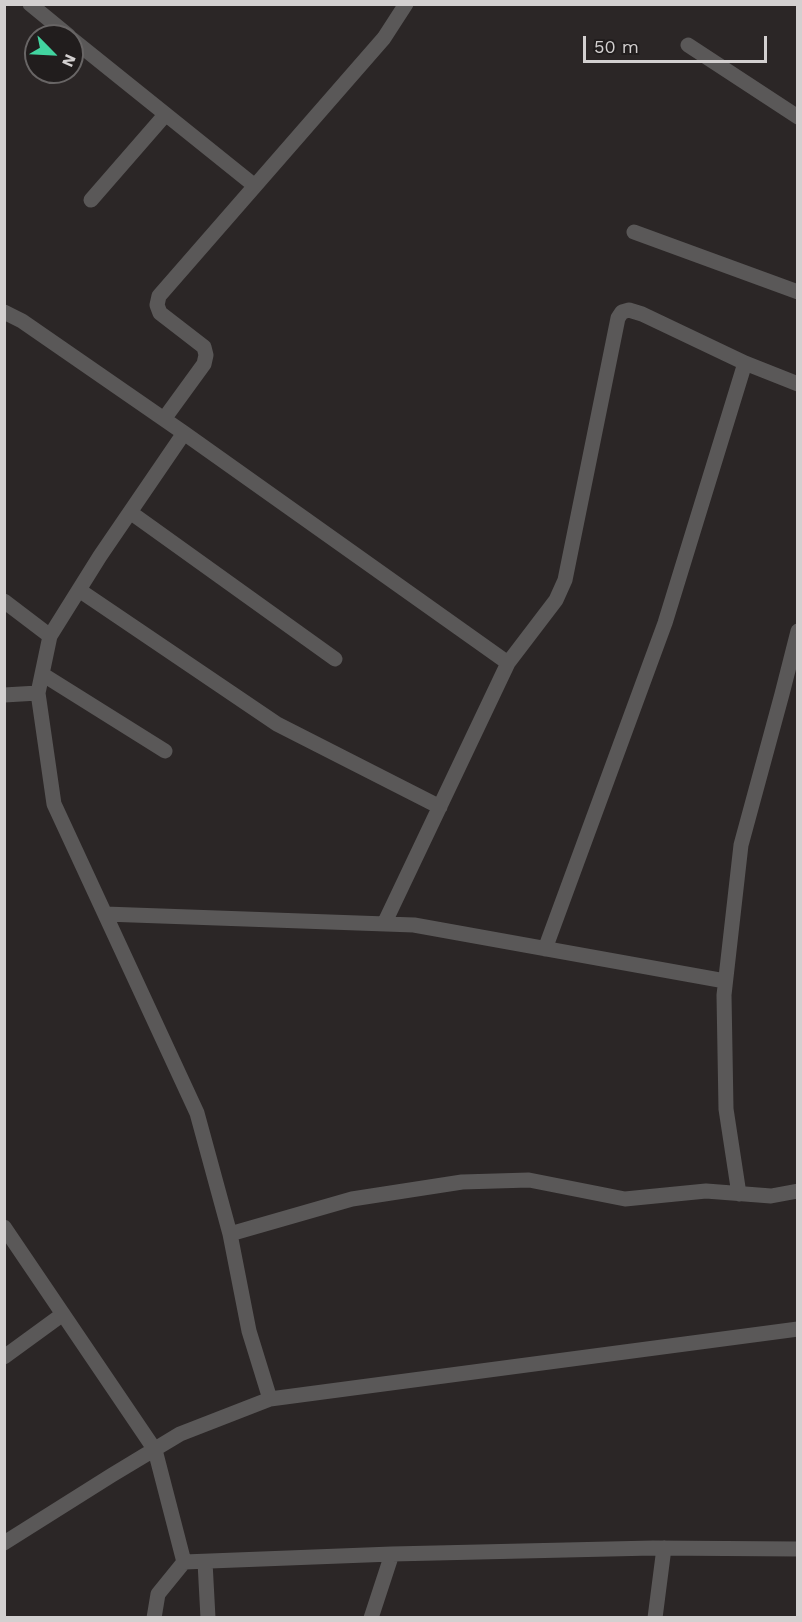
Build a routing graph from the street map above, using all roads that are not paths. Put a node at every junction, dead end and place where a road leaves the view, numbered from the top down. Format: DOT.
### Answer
graph roads {
  1 [pos="30,4"];
  2 [pos="406,5"];
  3 [pos="54,24"];
  4 [pos="688,45"];
  5 [pos="84,48"];
  6 [pos="165,115"];
  7 [pos="798,117"];
  8 [pos="255,186"];
  9 [pos="91,200"];
  10 [pos="634,232"];
  11 [pos="798,292"];
  12 [pos="5,312"];
  13 [pos="745,363"];
  14 [pos="798,384"];
  15 [pos="164,419"];
  16 [pos="184,433"];
  17 [pos="130,512"];
  18 [pos="79,590"];
  19 [pos="4,601"];
  20 [pos="798,631"];
  21 [pos="50,636"];
  22 [pos="335,659"];
  23 [pos="508,663"];
  24 [pos="42,674"];
  25 [pos="38,693"];
  26 [pos="4,695"];
  27 [pos="165,751"];
  28 [pos="440,807"];
  29 [pos="105,914"];
  30 [pos="384,924"];
  31 [pos="545,949"];
  32 [pos="725,981"];
  33 [pos="798,1191"];
  34 [pos="740,1194"];
  35 [pos="4,1227"];
  36 [pos="230,1234"];
  37 [pos="63,1314"];
  38 [pos="798,1329"];
  39 [pos="4,1357"];
  40 [pos="270,1399"];
  41 [pos="155,1450"];
  42 [pos="4,1543"];
  43 [pos="664,1548"];
  44 [pos="798,1549"];
  45 [pos="392,1554"];
  46 [pos="205,1562"];
  47 [pos="184,1563"];
  48 [pos="154,1617"];
  49 [pos="208,1617"];
  50 [pos="371,1617"];
  51 [pos="655,1617"];
  1 -- 3 [label="street"];
  2 -- 8 [label="street"];
  4 -- 7 [label="street"];
  5 -- 6 [label="street"];
  6 -- 8 [label="street"];
  6 -- 9 [label="street"];
  8 -- 15 [label="street"];
  10 -- 11 [label="street"];
  12 -- 15 [label="street"];
  13 -- 14 [label="street"];
  13 -- 23 [label="street"];
  13 -- 31 [label="street"];
  15 -- 16 [label="street"];
  16 -- 17 [label="street"];
  16 -- 23 [label="street"];
  17 -- 18 [label="street"];
  17 -- 22 [label="street"];
  18 -- 21 [label="street"];
  18 -- 28 [label="street"];
  19 -- 21 [label="street"];
  20 -- 32 [label="street"];
  21 -- 24 [label="street"];
  23 -- 28 [label="street"];
  24 -- 25 [label="street"];
  24 -- 27 [label="street"];
  25 -- 26 [label="street"];
  25 -- 29 [label="street"];
  28 -- 30 [label="street"];
  29 -- 30 [label="street"];
  29 -- 36 [label="street"];
  30 -- 31 [label="street"];
  31 -- 32 [label="street"];
  32 -- 34 [label="street"];
  33 -- 34 [label="street"];
  34 -- 36 [label="street"];
  35 -- 37 [label="street"];
  36 -- 40 [label="street"];
  37 -- 39 [label="street"];
  37 -- 41 [label="street"];
  38 -- 40 [label="street"];
  40 -- 41 [label="street"];
  41 -- 42 [label="street"];
  41 -- 47 [label="street"];
  43 -- 44 [label="street"];
  43 -- 45 [label="street"];
  43 -- 51 [label="street"];
  45 -- 46 [label="street"];
  45 -- 50 [label="street"];
  46 -- 47 [label="street"];
  46 -- 49 [label="street"];
  47 -- 48 [label="street"];
}
